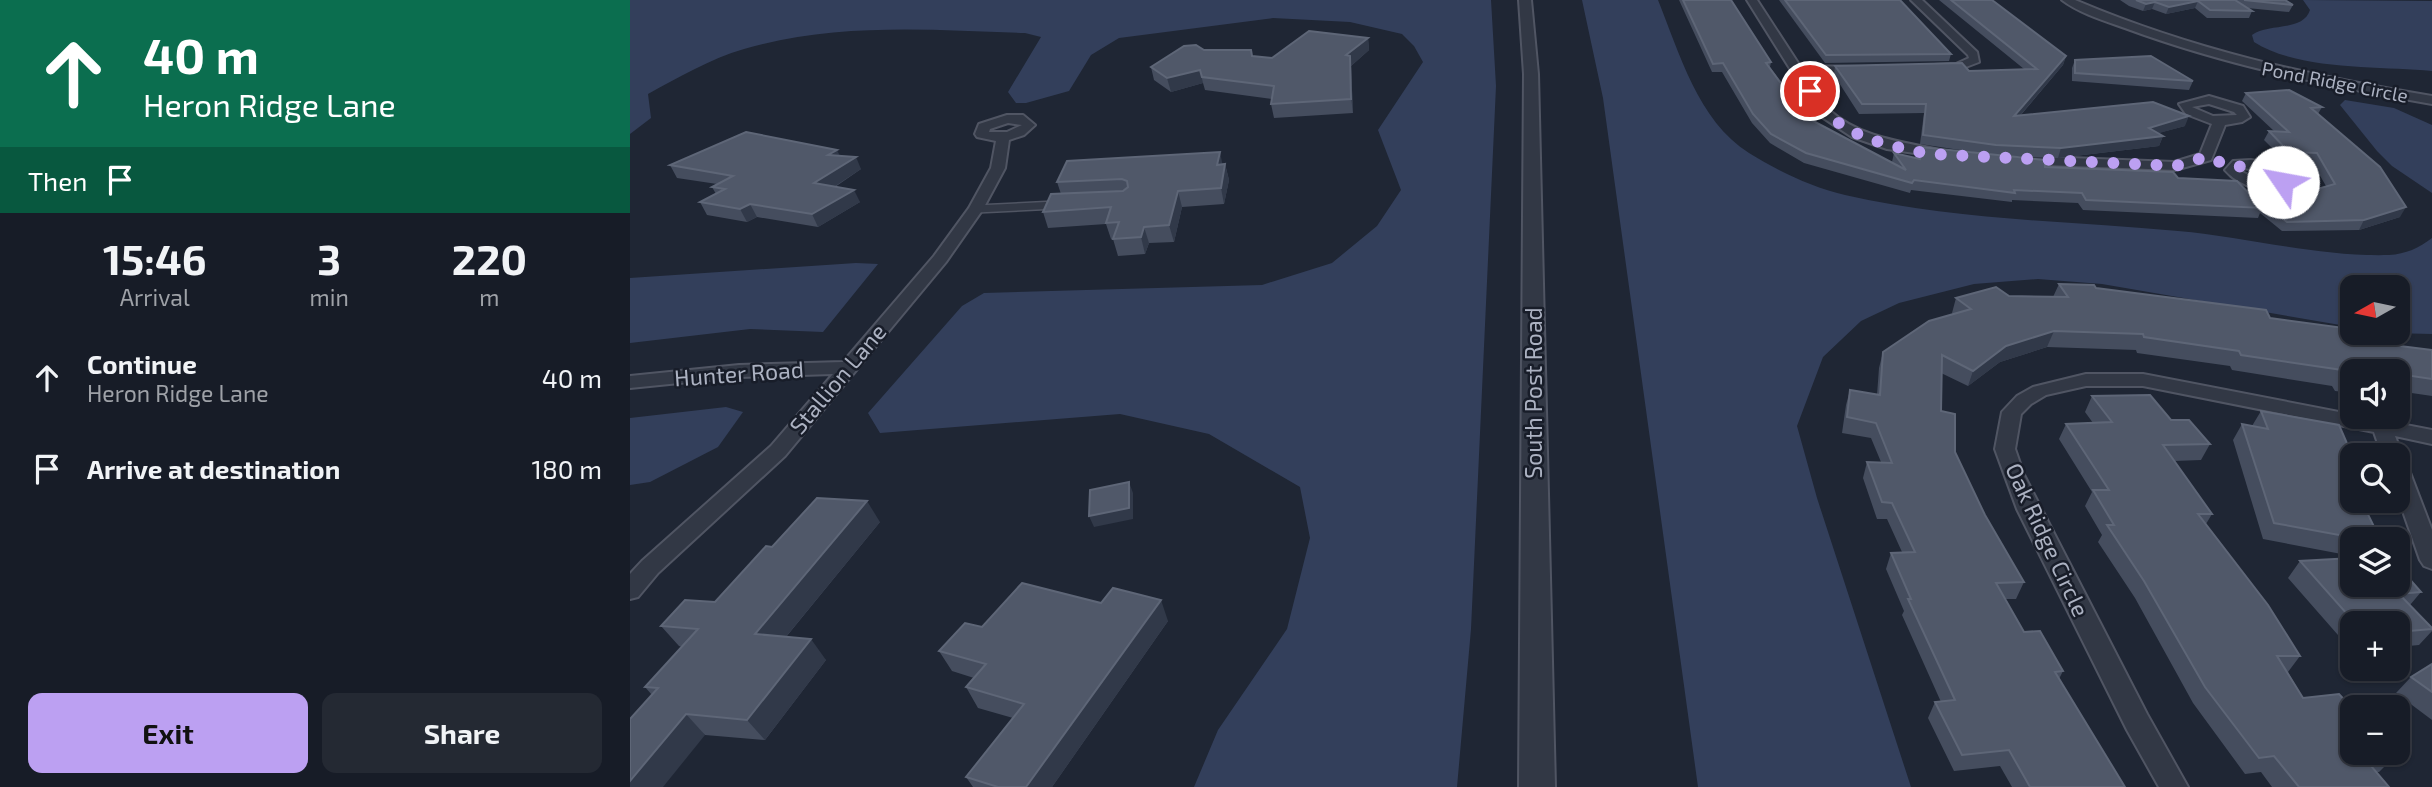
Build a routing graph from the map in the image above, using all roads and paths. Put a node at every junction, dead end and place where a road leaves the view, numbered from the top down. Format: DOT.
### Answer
graph roads {
  1 [pos="1525,0"];
  2 [pos="1752,0"];
  3 [pos="1916,0"];
  4 [pos="2067,0"];
  5 [pos="1878,68"];
  6 [pos="1932,68"];
  7 [pos="1797,69"];
  8 [pos="2431,94"];
  9 [pos="2220,121"];
  10 [pos="1003,137"];
  11 [pos="1953,156"];
  12 [pos="2206,157"];
  13 [pos="2004,159"];
  14 [pos="2233,167"];
  15 [pos="1063,205"];
  16 [pos="976,209"];
  17 [pos="848,368"];
  18 [pos="630,382"];
  19 [pos="2340,418"];
  20 [pos="2392,429"];
  21 [pos="2432,437"];
  22 [pos="2410,502"];
  23 [pos="2432,560"];
  24 [pos="630,590"];
  25 [pos="1536,787"];
  26 [pos="2174,787"];
  1 -- 25 [label="street, South Post Road"];
  2 -- 7 [label="street"];
  3 -- 6 [label="street"];
  4 -- 8 [label="street, Pond Ridge Circle"];
  5 -- 7 [label="street"];
  7 -- 11 [label="street"];
  9 -- 12 [label="street"];
  10 -- 16 [label="street, Stallion Lane"];
  12 -- 13 [label="street"];
  12 -- 14 [label="street"];
  15 -- 16 [label="lane"];
  16 -- 17 [label="street, Stallion Lane"];
  17 -- 18 [label="street, Hunter Road"];
  17 -- 24 [label="street, Stallion Lane"];
  19 -- 26 [label="street, Oak Ridge Circle"];
  20 -- 21 [label="street, Oak Ridge Circle"];
  22 -- 23 [label="street"];
}
